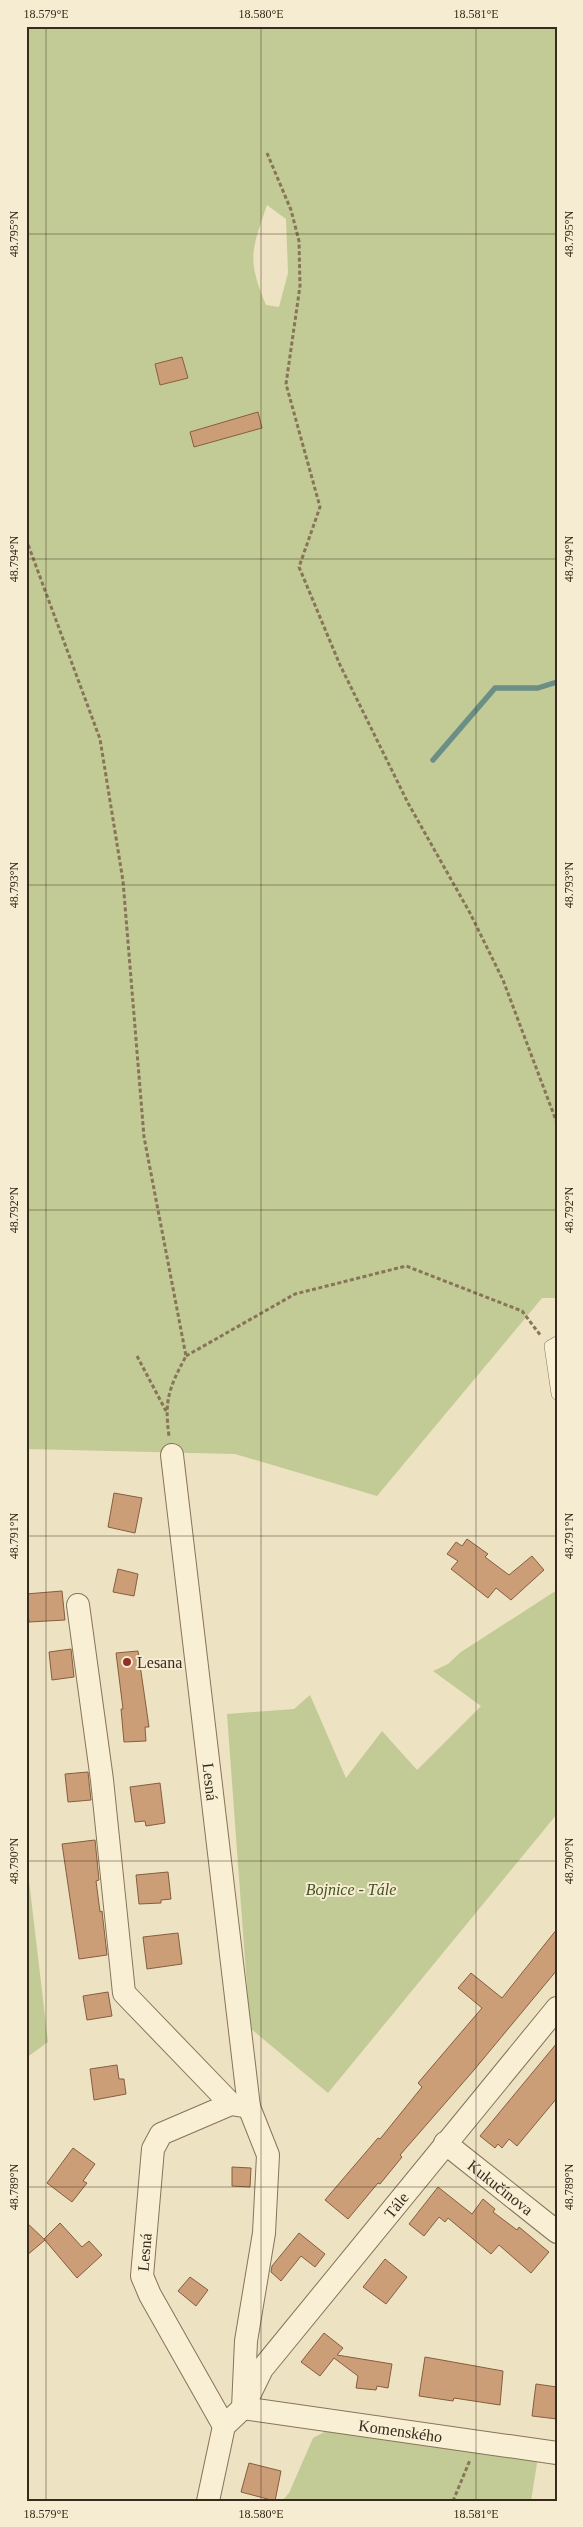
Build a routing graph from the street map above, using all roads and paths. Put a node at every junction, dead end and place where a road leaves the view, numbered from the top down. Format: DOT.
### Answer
graph roads {
  1 [pos="267,152"];
  2 [pos="26,539"];
  3 [pos="557,1123"];
  4 [pos="553,1344"];
  5 [pos="137,1356"];
  6 [pos="186,1356"];
  7 [pos="557,1394"];
  8 [pos="172,1455"];
  9 [pos="78,1605"];
  10 [pos="557,2008"];
  11 [pos="240,2106"];
  12 [pos="445,2143"];
  13 [pos="557,2232"];
  14 [pos="243,2408"];
  15 [pos="224,2426"];
  16 [pos="477,2442"];
  17 [pos="557,2453"];
  18 [pos="208,2501"];
  19 [pos="453,2501"];
  1 -- 3 [label="path"];
  2 -- 6 [label="path"];
  4 -- 6 [label="path"];
  4 -- 7 [label="lane"];
  5 -- 6 [label="path"];
  8 -- 11 [label="street, Lesná"];
  9 -- 11 [label="street, Lesná"];
  10 -- 12 [label="street, Tále"];
  11 -- 14 [label="street, Lesná"];
  11 -- 15 [label="street, Lesná"];
  12 -- 13 [label="street, Kukučínova"];
  12 -- 14 [label="street, Tále"];
  14 -- 15 [label="street"];
  14 -- 16 [label="street, Komenského"];
  15 -- 18 [label="street"];
  16 -- 17 [label="street, Komenského"];
  16 -- 19 [label="path"];
}
